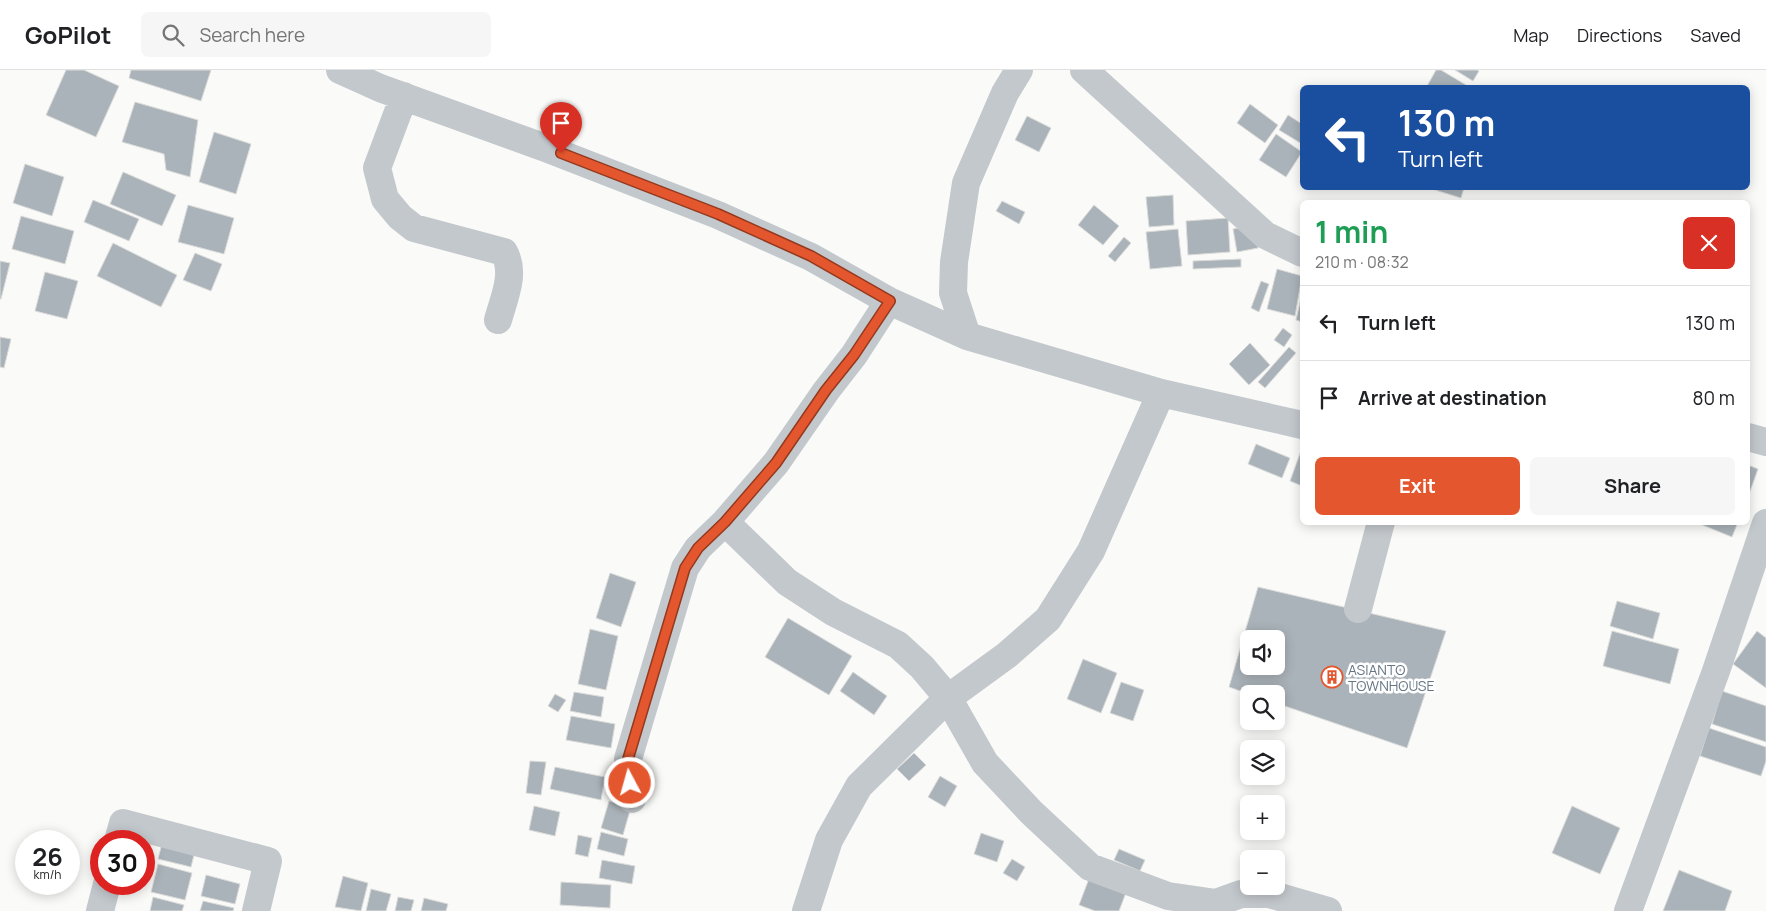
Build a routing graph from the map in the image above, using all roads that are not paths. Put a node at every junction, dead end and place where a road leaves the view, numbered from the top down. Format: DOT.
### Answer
graph roads {
  1 [pos="340,70"];
  2 [pos="1019,70"];
  3 [pos="1084,70"];
  4 [pos="404,96"];
  5 [pos="1300,252"];
  6 [pos="890,301"];
  7 [pos="498,320"];
  8 [pos="967,336"];
  9 [pos="1162,393"];
  10 [pos="1300,425"];
  11 [pos="1750,438"];
  12 [pos="1766,442"];
  13 [pos="725,522"];
  14 [pos="1766,523"];
  15 [pos="1380,525"];
  16 [pos="1358,609"];
  17 [pos="948,698"];
  18 [pos="632,799"];
  19 [pos="121,830"];
  20 [pos="150,830"];
  21 [pos="155,831"];
  22 [pos="104,895"];
  23 [pos="100,911"];
  24 [pos="256,911"];
  25 [pos="806,911"];
  26 [pos="1328,911"];
  27 [pos="1628,911"];
  1 -- 4 [label="street"];
  2 -- 8 [label="street"];
  3 -- 5 [label="street"];
  4 -- 6 [label="street"];
  4 -- 7 [label="street"];
  6 -- 8 [label="street"];
  6 -- 13 [label="street"];
  8 -- 9 [label="street"];
  9 -- 10 [label="street"];
  9 -- 17 [label="street"];
  11 -- 12 [label="street"];
  13 -- 17 [label="street"];
  13 -- 18 [label="street"];
  14 -- 27 [label="street"];
  15 -- 16 [label="street"];
  17 -- 25 [label="street"];
  17 -- 26 [label="street"];
  19 -- 20 [label="street"];
  21 -- 24 [label="street"];
  22 -- 23 [label="street"];
}
